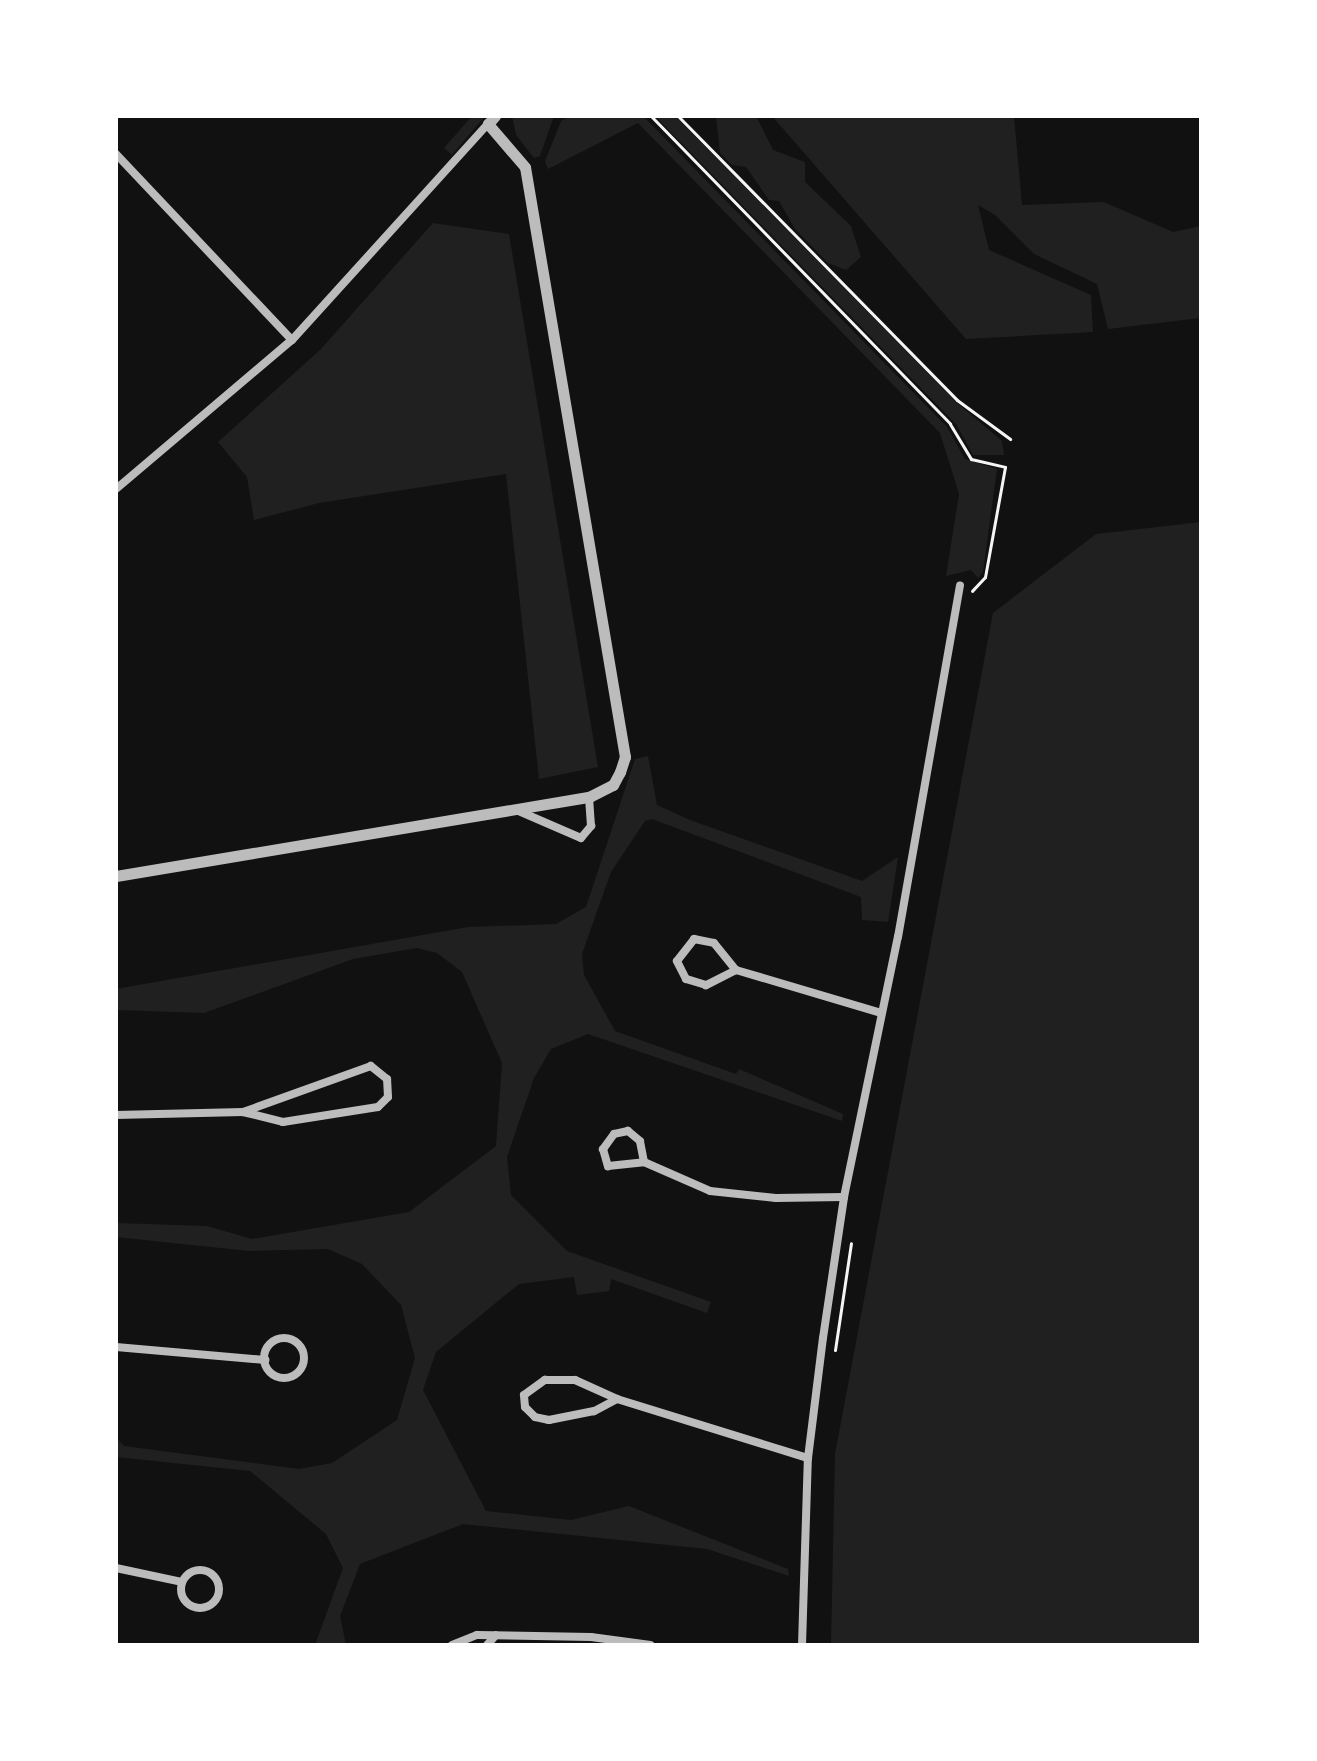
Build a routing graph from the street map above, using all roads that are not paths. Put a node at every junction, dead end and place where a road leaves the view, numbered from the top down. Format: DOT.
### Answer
graph roads {
  1 [pos="492,120"];
  2 [pos="116,154"];
  3 [pos="292,340"];
  4 [pos="116,489"];
  5 [pos="960,585"];
  6 [pos="589,797"];
  7 [pos="512,807"];
  8 [pos="116,876"];
  9 [pos="736,970"];
  10 [pos="881,1013"];
  11 [pos="243,1112"];
  12 [pos="116,1115"];
  13 [pos="644,1162"];
  14 [pos="844,1197"];
  15 [pos="116,1347"];
  16 [pos="265,1360"];
  17 [pos="617,1399"];
  18 [pos="808,1458"];
  19 [pos="116,1568"];
  20 [pos="182,1582"];
  21 [pos="496,1635"];
  22 [pos="452,1645"];
  23 [pos="487,1645"];
  24 [pos="650,1645"];
  25 [pos="802,1645"];
  1 -- 3 [label="street"];
  1 -- 6 [label="street"];
  2 -- 3 [label="street"];
  3 -- 4 [label="street"];
  5 -- 10 [label="street"];
  6 -- 7 [label="street"];
  6 -- 7 [label="street"];
  7 -- 8 [label="street"];
  9 -- 9 [label="street"];
  9 -- 10 [label="street"];
  10 -- 14 [label="street"];
  11 -- 11 [label="street"];
  11 -- 12 [label="street"];
  13 -- 13 [label="street"];
  13 -- 14 [label="street"];
  14 -- 18 [label="street"];
  15 -- 16 [label="street"];
  16 -- 16 [label="street"];
  17 -- 17 [label="street"];
  17 -- 18 [label="street"];
  18 -- 25 [label="street"];
  19 -- 20 [label="street"];
  20 -- 20 [label="street"];
  21 -- 22 [label="street"];
  21 -- 23 [label="street"];
  21 -- 24 [label="street"];
}
